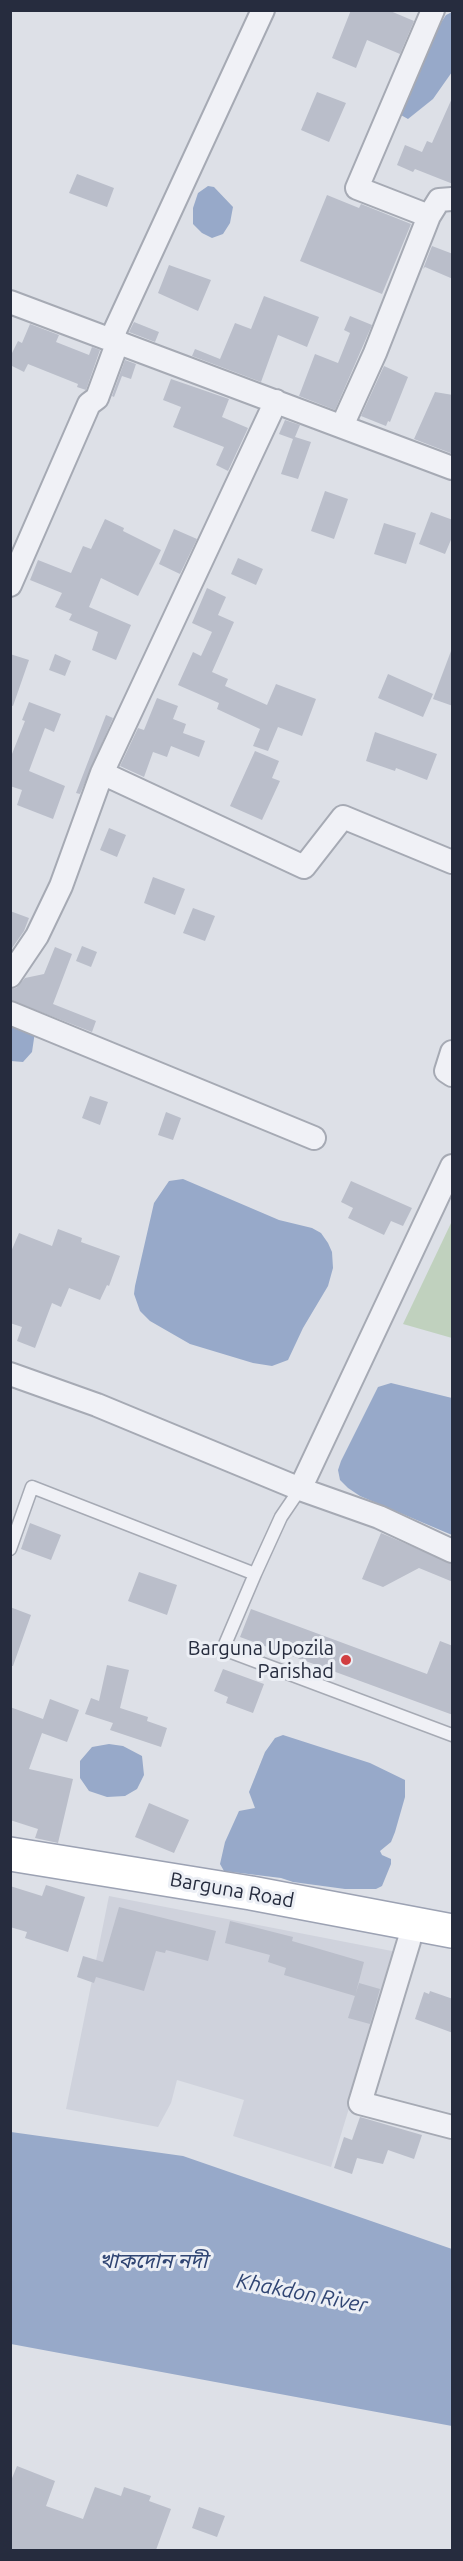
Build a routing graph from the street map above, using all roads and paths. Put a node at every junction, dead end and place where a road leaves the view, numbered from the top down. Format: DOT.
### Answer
graph roads {
  1 [pos="263,10"];
  2 [pos="433,10"];
  3 [pos="453,199"];
  4 [pos="429,216"];
  5 [pos="10,302"];
  6 [pos="115,340"];
  7 [pos="276,401"];
  8 [pos="342,426"];
  9 [pos="453,468"];
  10 [pos="10,585"];
  11 [pos="102,773"];
  12 [pos="453,862"];
  13 [pos="10,976"];
  14 [pos="10,1013"];
  15 [pos="453,1052"];
  16 [pos="453,1075"];
  17 [pos="314,1138"];
  18 [pos="453,1166"];
  19 [pos="10,1374"];
  20 [pos="300,1489"];
  21 [pos="10,1550"];
  22 [pos="453,1551"];
  23 [pos="255,1574"];
  24 [pos="453,1735"];
  25 [pos="10,1854"];
  26 [pos="10,1876"];
  27 [pos="453,1931"];
  28 [pos="409,1941"];
  29 [pos="453,1950"];
  30 [pos="453,2127"];
  1 -- 6 [label="street"];
  2 -- 4 [label="street"];
  3 -- 4 [label="street"];
  4 -- 8 [label="street"];
  5 -- 6 [label="street"];
  6 -- 7 [label="street"];
  6 -- 10 [label="street"];
  7 -- 8 [label="street"];
  7 -- 11 [label="street"];
  8 -- 9 [label="street"];
  11 -- 12 [label="street"];
  11 -- 13 [label="street"];
  14 -- 17 [label="street"];
  15 -- 16 [label="street"];
  18 -- 20 [label="street"];
  19 -- 20 [label="street"];
  20 -- 22 [label="street"];
  20 -- 23 [label="lane"];
  21 -- 23 [label="lane"];
  23 -- 24 [label="lane"];
  25 -- 27 [label="main road, Barguna Road"];
  26 -- 28 [label="main road, Barguna Road"];
  28 -- 29 [label="main road, Barguna Road"];
  28 -- 30 [label="street"];
}
